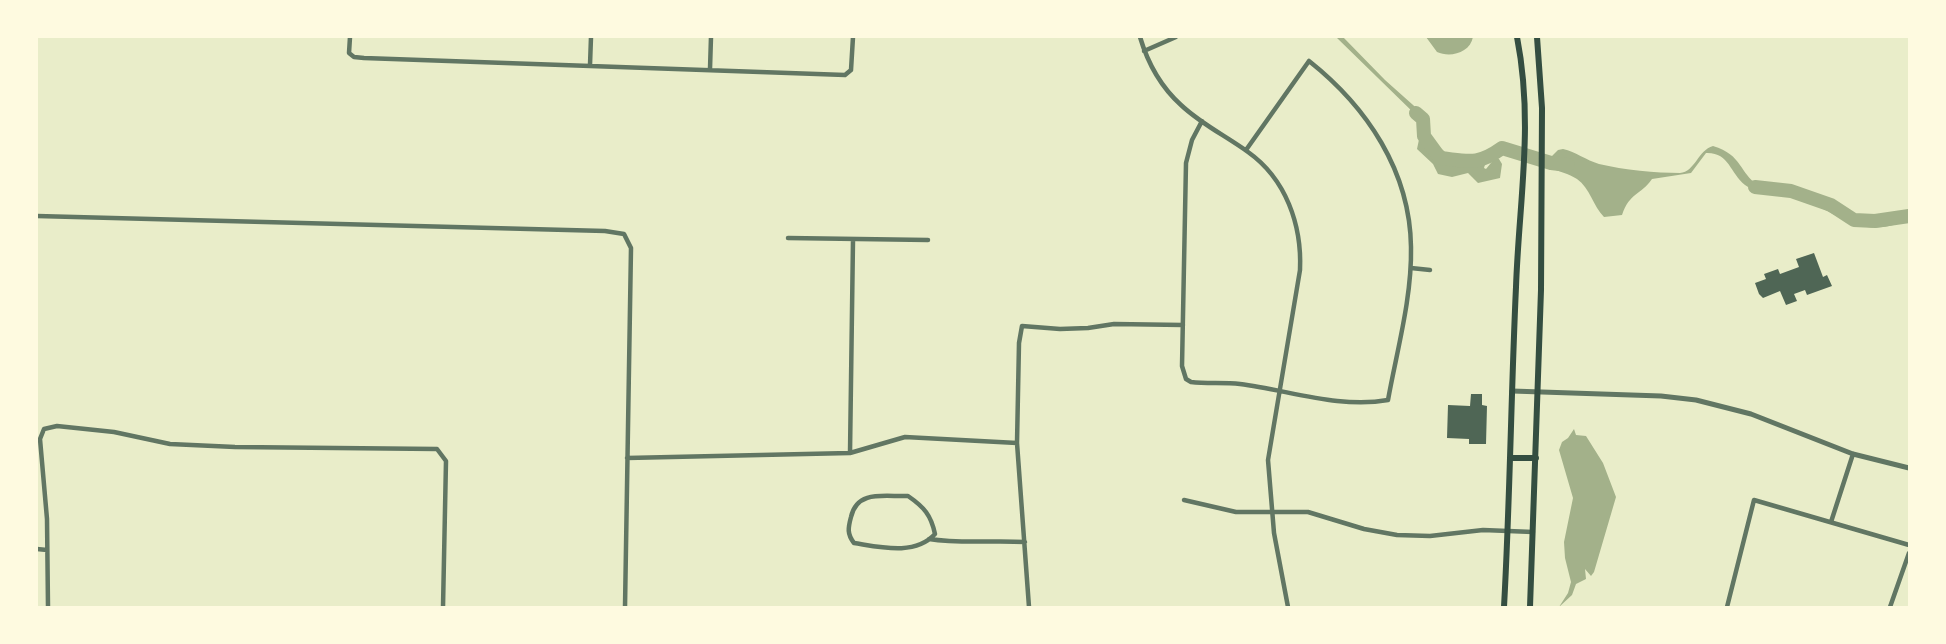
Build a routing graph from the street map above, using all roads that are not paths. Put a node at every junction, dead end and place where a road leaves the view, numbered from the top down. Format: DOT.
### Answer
graph roads {
  1 [pos="350,37"];
  2 [pos="591,37"];
  3 [pos="711,37"];
  4 [pos="853,37"];
  5 [pos="1140,37"];
  6 [pos="1176,37"];
  7 [pos="1517,37"];
  8 [pos="1537,37"];
  9 [pos="1144,51"];
  10 [pos="590,65"];
  11 [pos="710,69"];
  12 [pos="1202,121"];
  13 [pos="1246,150"];
  14 [pos="37,216"];
  15 [pos="788,237"];
  16 [pos="853,240"];
  17 [pos="928,240"];
  18 [pos="1410,268"];
  19 [pos="1430,270"];
  20 [pos="1182,325"];
  21 [pos="1278,390"];
  22 [pos="1512,391"];
  23 [pos="1539,392"];
  24 [pos="1017,443"];
  25 [pos="850,453"];
  26 [pos="1853,454"];
  27 [pos="627,458"];
  28 [pos="1510,458"];
  29 [pos="1536,458"];
  30 [pos="1909,468"];
  31 [pos="1184,500"];
  32 [pos="1271,512"];
  33 [pos="1831,522"];
  34 [pos="1508,530"];
  35 [pos="1534,532"];
  36 [pos="929,540"];
  37 [pos="1026,542"];
  38 [pos="1909,545"];
  39 [pos="37,549"];
  40 [pos="47,550"];
  41 [pos="1909,553"];
  42 [pos="48,607"];
  43 [pos="443,607"];
  44 [pos="625,607"];
  45 [pos="1029,607"];
  46 [pos="1288,607"];
  47 [pos="1504,607"];
  48 [pos="1530,607"];
  49 [pos="1727,607"];
  50 [pos="1890,607"];
  1 -- 10 [label="street"];
  2 -- 10 [label="street"];
  3 -- 11 [label="street"];
  4 -- 11 [label="street"];
  5 -- 9 [label="street"];
  6 -- 9 [label="street"];
  7 -- 22 [label="main road"];
  8 -- 23 [label="main road"];
  9 -- 12 [label="street"];
  10 -- 11 [label="street"];
  12 -- 13 [label="street"];
  12 -- 20 [label="street"];
  13 -- 18 [label="street"];
  13 -- 21 [label="street"];
  14 -- 27 [label="street"];
  15 -- 16 [label="street"];
  16 -- 17 [label="street"];
  16 -- 25 [label="street"];
  18 -- 19 [label="street"];
  18 -- 21 [label="street"];
  20 -- 21 [label="street"];
  20 -- 24 [label="street"];
  21 -- 32 [label="street"];
  22 -- 23 [label="street"];
  22 -- 28 [label="main road"];
  23 -- 26 [label="street"];
  23 -- 29 [label="main road"];
  24 -- 25 [label="street"];
  24 -- 37 [label="street"];
  25 -- 27 [label="street"];
  26 -- 30 [label="street"];
  26 -- 33 [label="street"];
  27 -- 44 [label="street"];
  28 -- 29 [label="main road"];
  28 -- 34 [label="main road"];
  29 -- 35 [label="main road"];
  31 -- 32 [label="street"];
  32 -- 34 [label="street"];
  32 -- 46 [label="street"];
  33 -- 38 [label="street"];
  33 -- 49 [label="street"];
  34 -- 35 [label="street"];
  34 -- 47 [label="main road"];
  35 -- 48 [label="main road"];
  36 -- 36 [label="street"];
  36 -- 37 [label="street"];
  37 -- 45 [label="street"];
  39 -- 40 [label="street"];
  40 -- 42 [label="street"];
  40 -- 43 [label="street"];
  41 -- 50 [label="street"];
}
